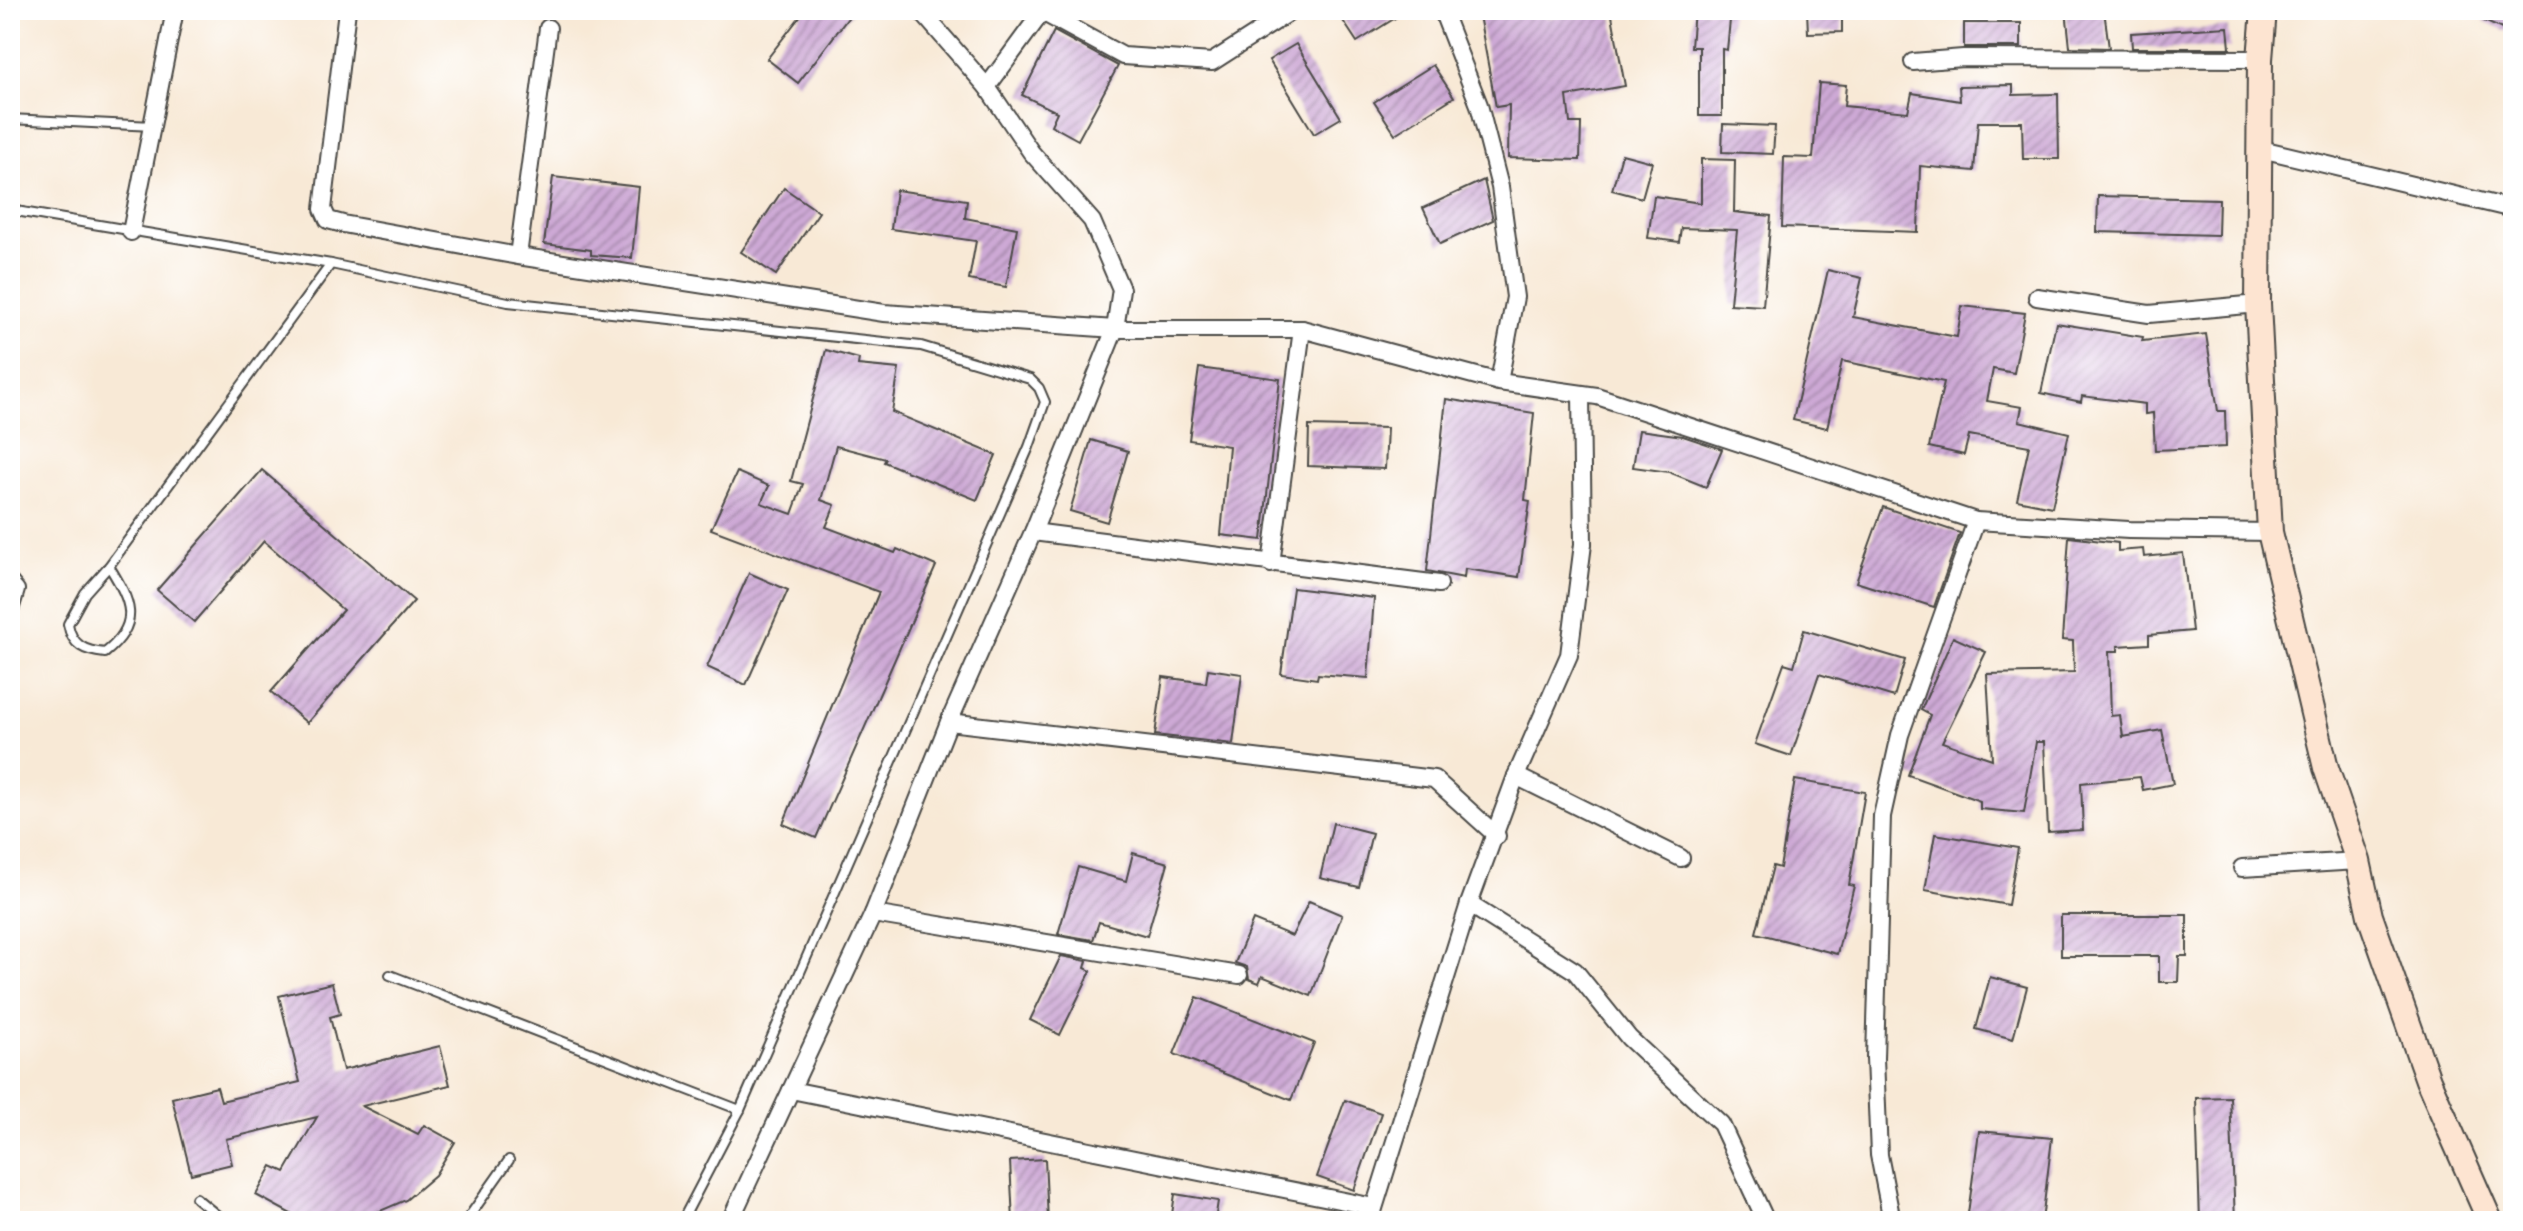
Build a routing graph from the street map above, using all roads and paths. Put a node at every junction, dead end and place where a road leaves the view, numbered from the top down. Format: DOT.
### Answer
graph roads {
  1 [pos="175,10"];
  2 [pos="347,10"];
  3 [pos="920,10"];
  4 [pos="1293,10"];
  5 [pos="1442,10"];
  6 [pos="2264,10"];
  7 [pos="548,28"];
  8 [pos="2260,59"];
  9 [pos="1913,62"];
  10 [pos="987,87"];
  11 [pos="10,119"];
  12 [pos="154,126"];
  13 [pos="2261,149"];
  14 [pos="2513,209"];
  15 [pos="10,210"];
  16 [pos="131,232"];
  17 [pos="518,256"];
  18 [pos="331,264"];
  19 [pos="2037,297"];
  20 [pos="2258,304"];
  21 [pos="1115,329"];
  22 [pos="1302,329"];
  23 [pos="1499,382"];
  24 [pos="1581,394"];
  25 [pos="1976,521"];
  26 [pos="1033,532"];
  27 [pos="2270,532"];
  28 [pos="1271,564"];
  29 [pos="109,566"];
  30 [pos="10,583"];
  31 [pos="1439,584"];
  32 [pos="10,610"];
  33 [pos="949,722"];
  34 [pos="1516,776"];
  35 [pos="1497,836"];
  36 [pos="1681,858"];
  37 [pos="2358,861"];
  38 [pos="2242,868"];
  39 [pos="1469,904"];
  40 [pos="873,914"];
  41 [pos="390,975"];
  42 [pos="1239,975"];
  43 [pos="791,1090"];
  44 [pos="740,1110"];
  45 [pos="509,1160"];
  46 [pos="196,1198"];
  47 [pos="1372,1214"];
  48 [pos="224,1221"];
  49 [pos="466,1221"];
  50 [pos="682,1221"];
  51 [pos="730,1221"];
  52 [pos="1766,1221"];
  53 [pos="1892,1221"];
  54 [pos="2490,1221"];
  1 -- 12 [label="street"];
  2 -- 17 [label="street"];
  3 -- 10 [label="street"];
  4 -- 10 [label="street"];
  5 -- 23 [label="street"];
  6 -- 8 [label="main road"];
  7 -- 17 [label="street"];
  8 -- 9 [label="street"];
  8 -- 13 [label="main road"];
  10 -- 21 [label="street"];
  11 -- 12 [label="lane"];
  12 -- 16 [label="street"];
  13 -- 14 [label="street"];
  13 -- 20 [label="main road"];
  15 -- 16 [label="lane"];
  16 -- 18 [label="lane"];
  17 -- 21 [label="street"];
  18 -- 29 [label="lane"];
  18 -- 44 [label="lane"];
  19 -- 20 [label="street"];
  20 -- 27 [label="main road"];
  21 -- 22 [label="street"];
  21 -- 26 [label="street"];
  22 -- 23 [label="street"];
  22 -- 28 [label="street"];
  23 -- 24 [label="street"];
  24 -- 25 [label="street"];
  24 -- 34 [label="street"];
  25 -- 27 [label="street"];
  25 -- 53 [label="street"];
  26 -- 28 [label="street"];
  26 -- 33 [label="street"];
  27 -- 37 [label="main road"];
  28 -- 31 [label="street"];
  29 -- 29 [label="lane"];
  30 -- 32 [label="street"];
  33 -- 35 [label="street"];
  33 -- 40 [label="street"];
  34 -- 35 [label="street"];
  34 -- 36 [label="street"];
  35 -- 39 [label="street"];
  37 -- 38 [label="street"];
  37 -- 54 [label="main road"];
  39 -- 47 [label="street"];
  39 -- 52 [label="street"];
  40 -- 42 [label="street"];
  40 -- 43 [label="street"];
  41 -- 44 [label="lane"];
  43 -- 47 [label="street"];
  43 -- 51 [label="street"];
  44 -- 50 [label="lane"];
  45 -- 49 [label="lane"];
  46 -- 48 [label="lane"];
}
